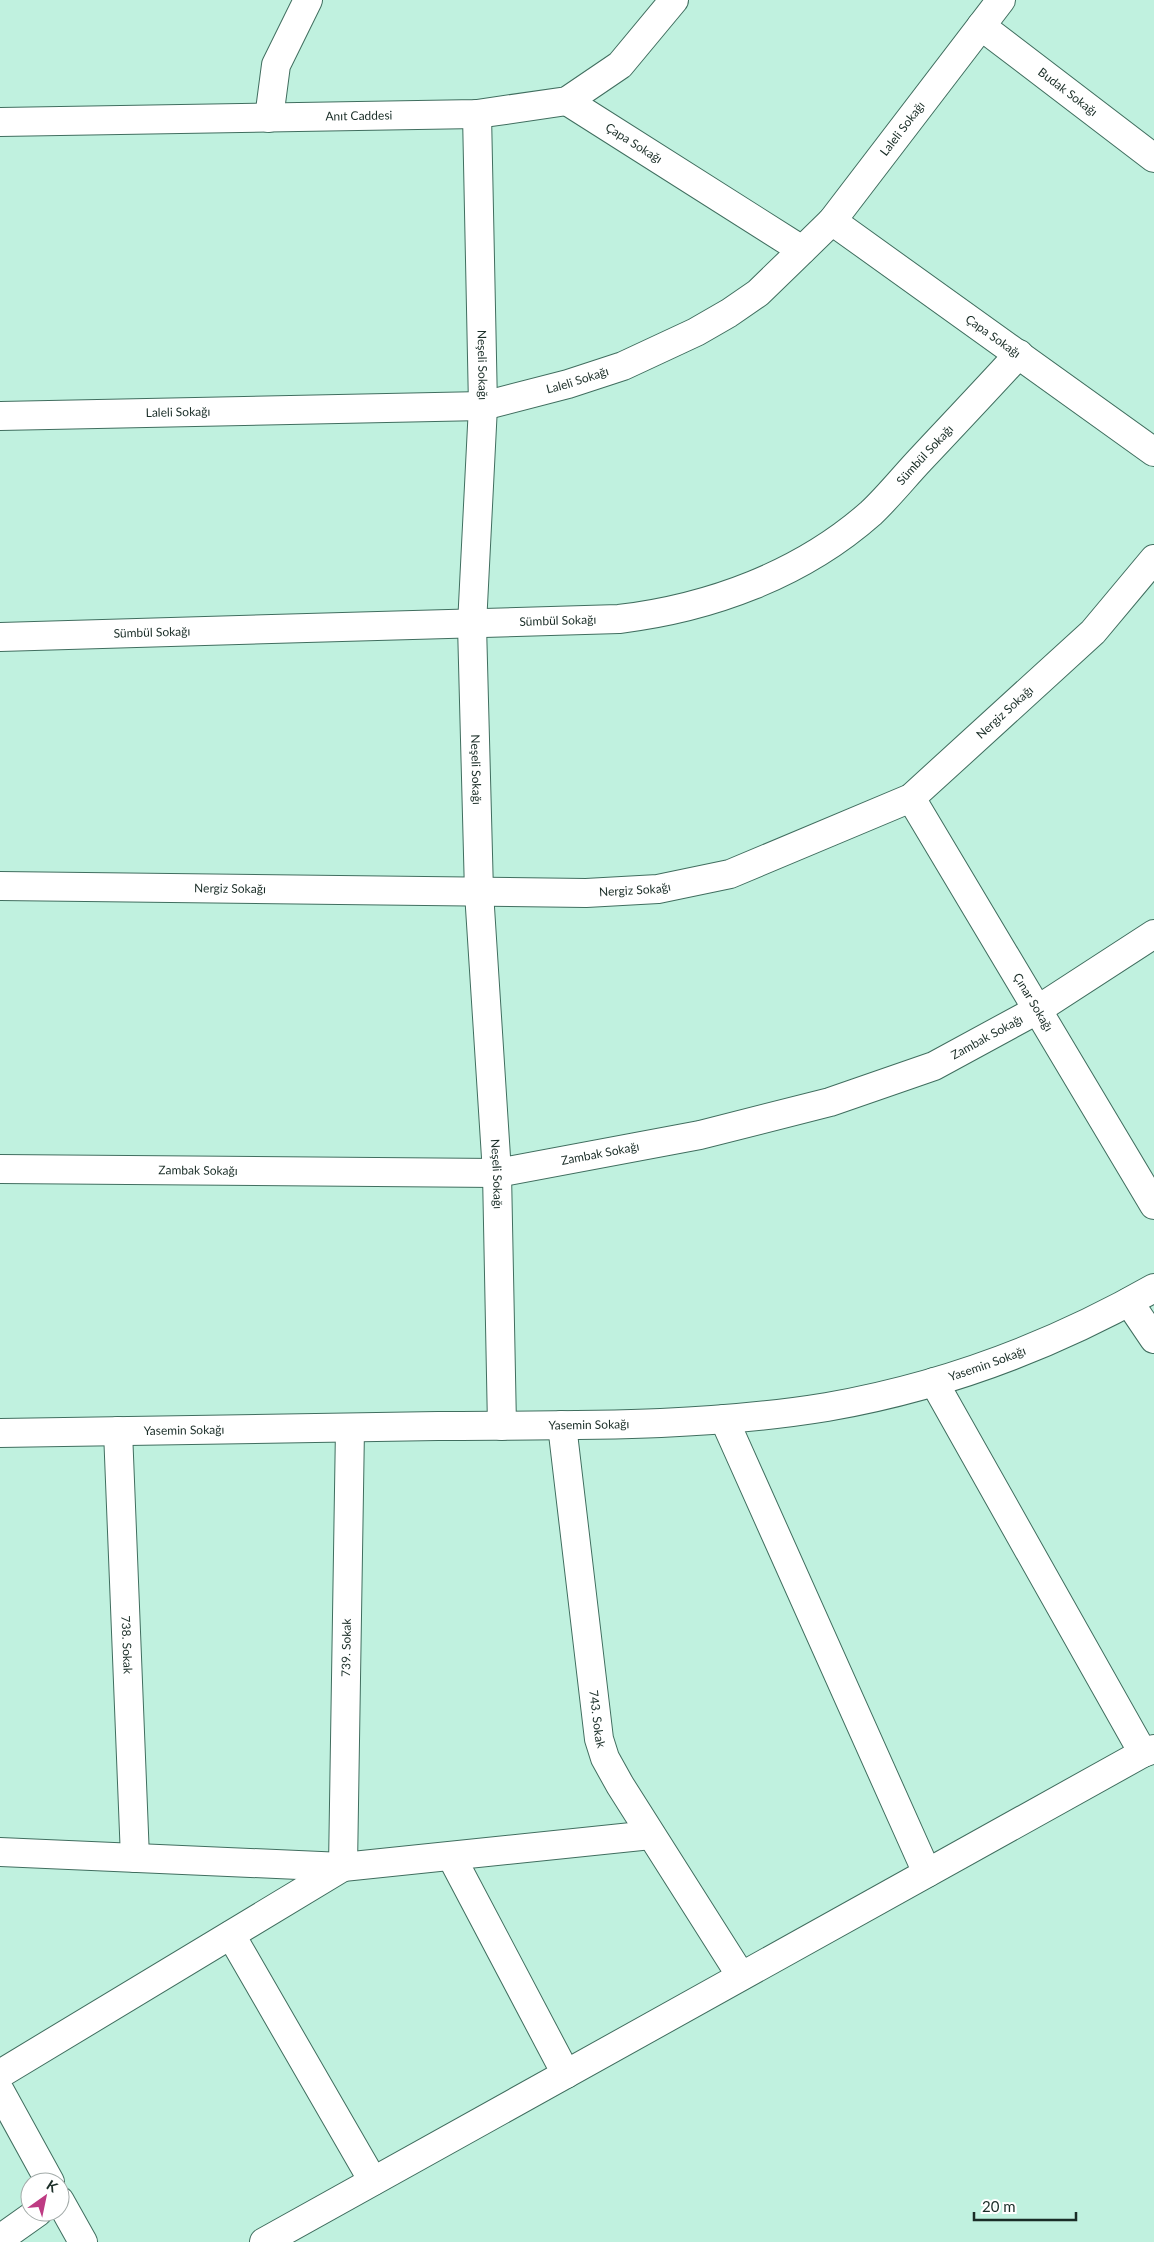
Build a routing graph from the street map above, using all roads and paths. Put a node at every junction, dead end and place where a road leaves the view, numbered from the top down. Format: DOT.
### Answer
graph roads {
  1 [pos="308,0"];
  2 [pos="674,0"];
  3 [pos="1001,0"];
  4 [pos="981,26"];
  5 [pos="567,101"];
  6 [pos="477,114"];
  7 [pos="269,118"];
  8 [pos="0,122"];
  9 [pos="1154,158"];
  10 [pos="832,221"];
  11 [pos="802,250"];
  12 [pos="1019,354"];
  13 [pos="483,406"];
  14 [pos="0,416"];
  15 [pos="1154,452"];
  16 [pos="1154,559"];
  17 [pos="472,625"];
  18 [pos="0,636"];
  19 [pos="911,798"];
  20 [pos="0,886"];
  21 [pos="479,892"];
  22 [pos="1154,934"];
  23 [pos="1038,1010"];
  24 [pos="0,1169"];
  25 [pos="497,1173"];
  26 [pos="1154,1206"];
  27 [pos="1154,1288"];
  28 [pos="1129,1302"];
  29 [pos="1154,1340"];
  30 [pos="934,1382"];
  31 [pos="724,1419"];
  32 [pos="562,1425"];
  33 [pos="502,1426"];
  34 [pos="350,1428"];
  35 [pos="118,1431"];
  36 [pos="0,1433"];
  37 [pos="1148,1751"];
  38 [pos="651,1835"];
  39 [pos="0,1852"];
  40 [pos="452,1856"];
  41 [pos="135,1858"];
  42 [pos="343,1867"];
  43 [pos="928,1873"];
  44 [pos="231,1935"];
  45 [pos="741,1976"];
  46 [pos="0,2074"];
  47 [pos="566,2074"];
  48 [pos="0,2091"];
  49 [pos="45,2172"];
  50 [pos="373,2181"];
  51 [pos="70,2220"];
  52 [pos="24,2222"];
  53 [pos="0,2239"];
  54 [pos="82,2242"];
  55 [pos="264,2242"];
  1 -- 7 [label="street"];
  2 -- 5 [label="street, Anıt Caddesi"];
  3 -- 4 [label="street, Laleli Sokağı"];
  4 -- 9 [label="street, Budak Sokağı"];
  4 -- 10 [label="street, Laleli Sokağı"];
  5 -- 6 [label="street, Anıt Caddesi"];
  5 -- 11 [label="street, Çapa Sokağı"];
  6 -- 7 [label="street, Anıt Caddesi"];
  6 -- 13 [label="street, Neşeli Sokağı"];
  7 -- 8 [label="street, Anıt Caddesi"];
  10 -- 11 [label="street, Laleli Sokağı"];
  10 -- 12 [label="street, Çapa Sokağı"];
  11 -- 13 [label="street, Laleli Sokağı"];
  12 -- 15 [label="street, Çapa Sokağı"];
  12 -- 17 [label="street, Sümbül Sokağı"];
  13 -- 14 [label="street, Laleli Sokağı"];
  13 -- 17 [label="street, Neşeli Sokağı"];
  16 -- 19 [label="street, Nergiz Sokağı"];
  17 -- 18 [label="street, Sümbül Sokağı"];
  17 -- 21 [label="street, Neşeli Sokağı"];
  19 -- 21 [label="street, Nergiz Sokağı"];
  19 -- 23 [label="street, Çınar Sokağı"];
  20 -- 21 [label="street, Nergiz Sokağı"];
  21 -- 25 [label="street, Neşeli Sokağı"];
  22 -- 23 [label="street, Zambak Sokağı"];
  23 -- 25 [label="street, Zambak Sokağı"];
  23 -- 26 [label="street, Çınar Sokağı"];
  24 -- 25 [label="street, Zambak Sokağı"];
  25 -- 33 [label="street, Neşeli Sokağı"];
  27 -- 28 [label="street, Yasemin Sokağı"];
  28 -- 29 [label="street"];
  28 -- 30 [label="street, Yasemin Sokağı"];
  30 -- 31 [label="street, Yasemin Sokağı"];
  30 -- 37 [label="street"];
  31 -- 32 [label="street, Yasemin Sokağı"];
  31 -- 43 [label="street"];
  32 -- 33 [label="street, Yasemin Sokağı"];
  32 -- 38 [label="street, 743. Sokak"];
  33 -- 34 [label="street, Yasemin Sokağı"];
  34 -- 35 [label="street, Yasemin Sokağı"];
  34 -- 42 [label="street, 739. Sokak"];
  35 -- 36 [label="street, Yasemin Sokağı"];
  35 -- 41 [label="street, 738. Sokak"];
  37 -- 43 [label="street"];
  38 -- 40 [label="street"];
  38 -- 45 [label="street, 743. Sokak"];
  39 -- 41 [label="street"];
  40 -- 42 [label="street"];
  40 -- 47 [label="street"];
  41 -- 42 [label="street"];
  42 -- 44 [label="street"];
  43 -- 45 [label="street"];
  44 -- 46 [label="street"];
  44 -- 50 [label="street"];
  45 -- 47 [label="street"];
  47 -- 50 [label="street"];
  48 -- 49 [label="street"];
  50 -- 55 [label="street"];
  51 -- 54 [label="street"];
  52 -- 53 [label="street"];
}
